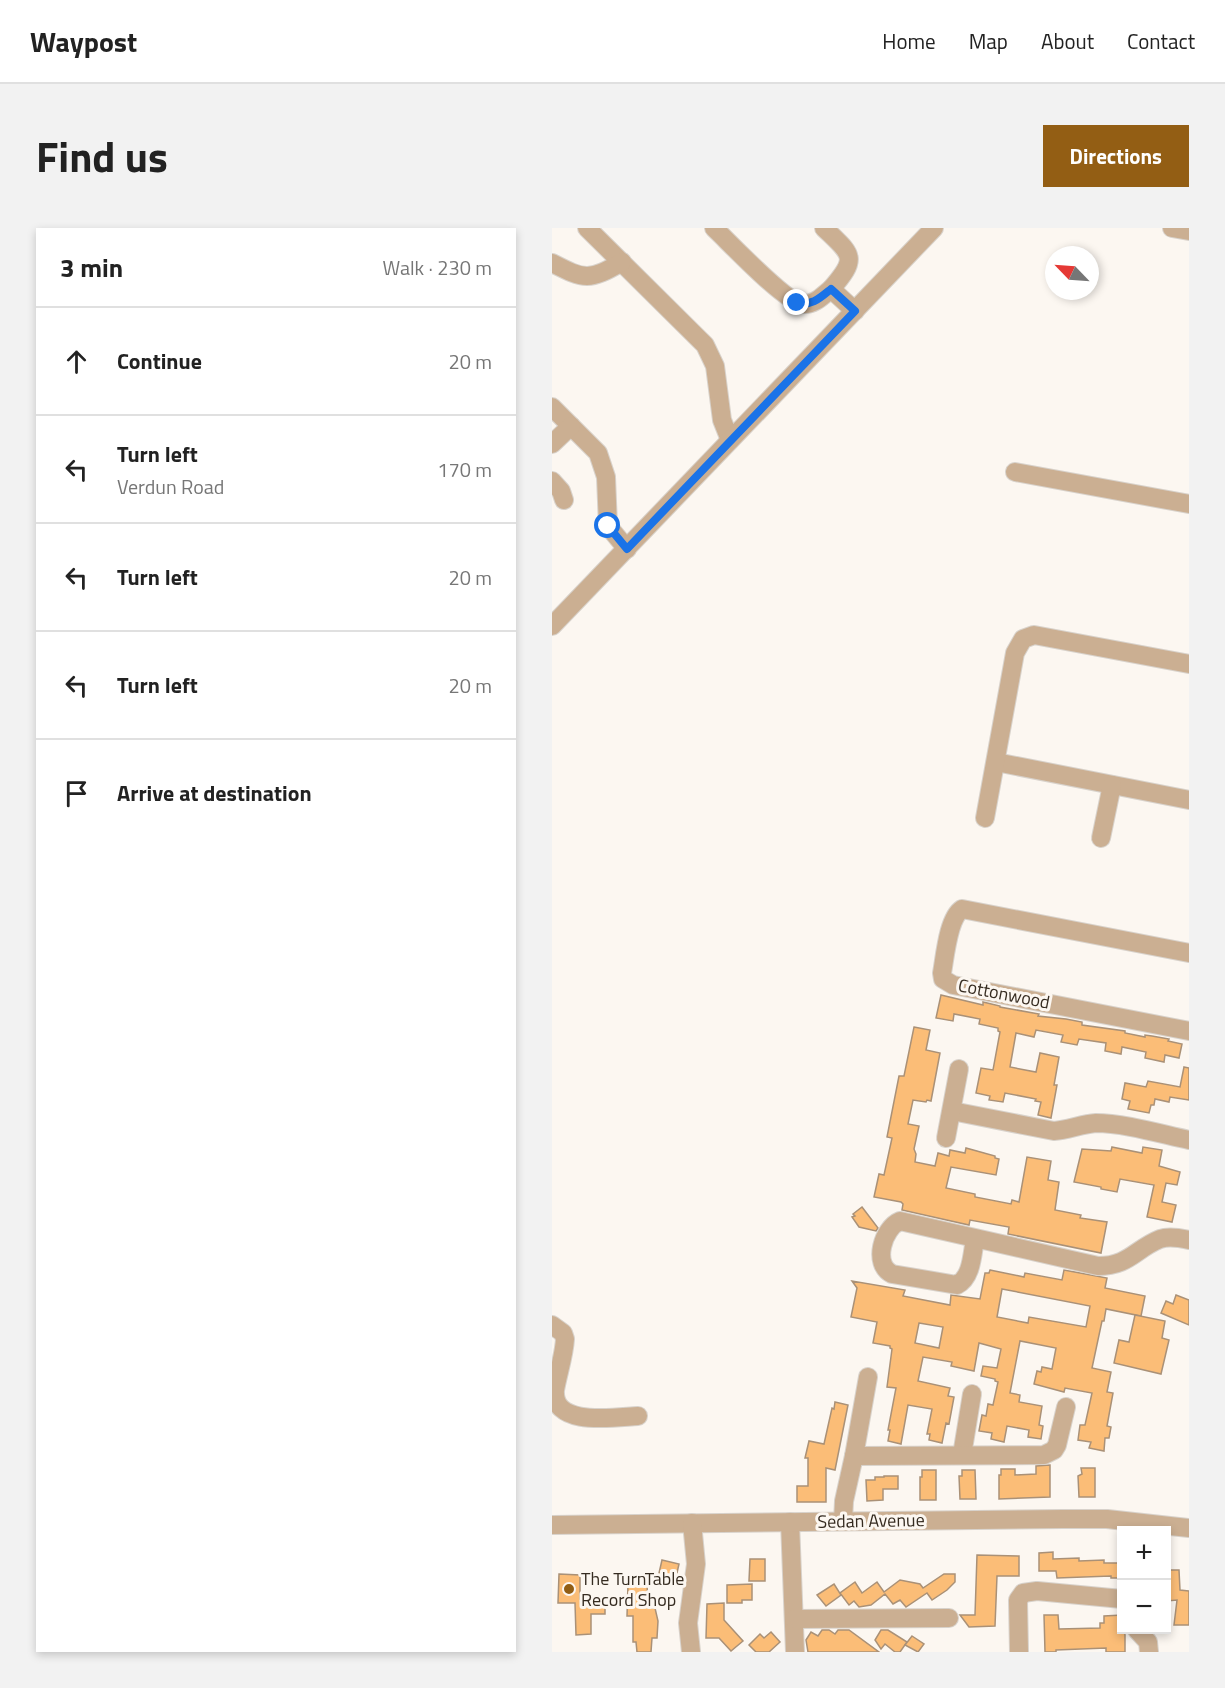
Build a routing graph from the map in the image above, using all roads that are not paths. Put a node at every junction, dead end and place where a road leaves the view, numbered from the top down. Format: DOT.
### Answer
graph roads {
  1 [pos="586,228"];
  2 [pos="714,228"];
  3 [pos="824,228"];
  4 [pos="934,228"];
  5 [pos="1172,228"];
  6 [pos="1189,231"];
  7 [pos="622,262"];
  8 [pos="552,263"];
  9 [pos="831,289"];
  10 [pos="855,311"];
  11 [pos="552,407"];
  12 [pos="571,426"];
  13 [pos="730,440"];
  14 [pos="552,444"];
  15 [pos="1015,472"];
  16 [pos="552,481"];
  17 [pos="564,500"];
  18 [pos="1189,504"];
  19 [pos="627,549"];
  20 [pos="552,626"];
  21 [pos="1189,664"];
  22 [pos="996,762"];
  23 [pos="1112,785"];
  24 [pos="1189,800"];
  25 [pos="984,818"];
  26 [pos="1101,838"];
  27 [pos="1189,953"];
  28 [pos="1189,1031"];
  29 [pos="959,1069"];
  30 [pos="952,1112"];
  31 [pos="946,1138"];
  32 [pos="1189,1140"];
  33 [pos="975,1239"];
  34 [pos="1189,1240"];
  35 [pos="552,1324"];
  36 [pos="867,1377"];
  37 [pos="972,1394"];
  38 [pos="1066,1407"];
  39 [pos="638,1416"];
  40 [pos="962,1455"];
  41 [pos="854,1456"];
  42 [pos="843,1521"];
  43 [pos="790,1522"];
  44 [pos="692,1523"];
  45 [pos="552,1525"];
  46 [pos="1189,1528"];
  47 [pos="1117,1599"];
  48 [pos="949,1618"];
  49 [pos="794,1619"];
  50 [pos="1141,1634"];
  51 [pos="691,1652"];
  52 [pos="795,1652"];
  53 [pos="1020,1652"];
  54 [pos="1149,1652"];
  1 -- 7 [label="street"];
  2 -- 9 [label="street"];
  3 -- 9 [label="street"];
  4 -- 10 [label="street"];
  5 -- 6 [label="street"];
  7 -- 8 [label="street"];
  7 -- 13 [label="street"];
  9 -- 10 [label="street"];
  10 -- 13 [label="street"];
  11 -- 12 [label="street"];
  12 -- 14 [label="street"];
  12 -- 19 [label="street"];
  13 -- 19 [label="street"];
  15 -- 18 [label="street"];
  16 -- 17 [label="street"];
  19 -- 20 [label="street"];
  21 -- 22 [label="street"];
  22 -- 23 [label="street"];
  22 -- 25 [label="street"];
  23 -- 24 [label="street"];
  23 -- 26 [label="street"];
  27 -- 28 [label="street, Cottonwood"];
  29 -- 30 [label="street"];
  30 -- 31 [label="street"];
  30 -- 32 [label="street"];
  33 -- 33 [label="street"];
  33 -- 34 [label="street"];
  35 -- 39 [label="street"];
  36 -- 41 [label="street"];
  37 -- 40 [label="street"];
  38 -- 40 [label="street"];
  40 -- 41 [label="street"];
  41 -- 42 [label="street"];
  42 -- 43 [label="street, Sedan Avenue"];
  42 -- 46 [label="street, Sedan Avenue"];
  43 -- 44 [label="street, Sedan Avenue"];
  43 -- 49 [label="street"];
  44 -- 45 [label="street, Sedan Avenue"];
  44 -- 51 [label="street"];
  47 -- 53 [label="street"];
  48 -- 49 [label="street"];
  49 -- 52 [label="street"];
  50 -- 54 [label="street"];
}
